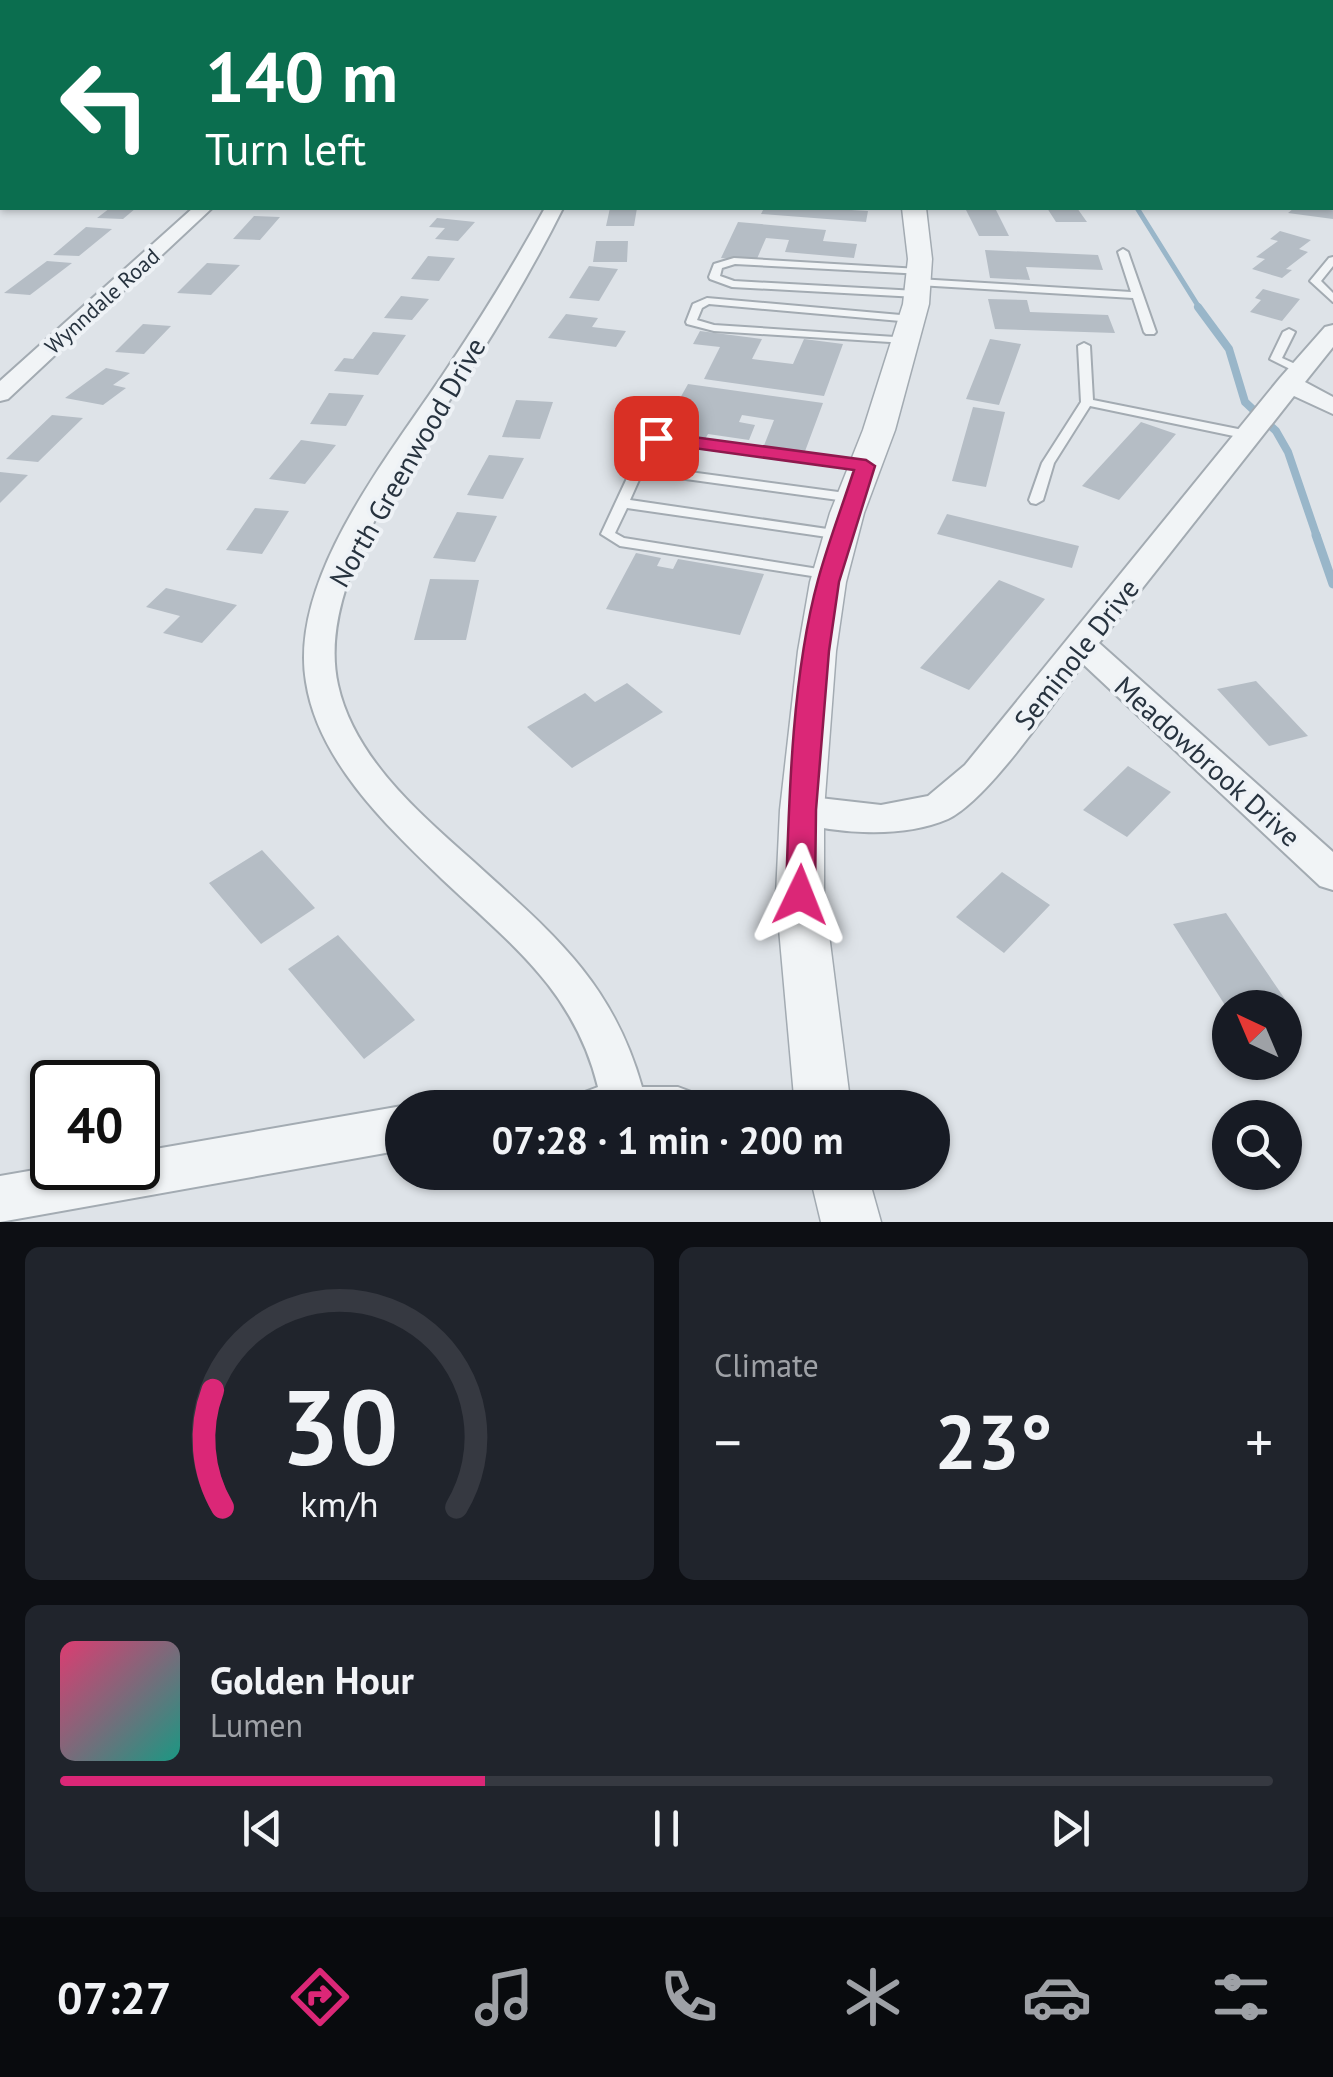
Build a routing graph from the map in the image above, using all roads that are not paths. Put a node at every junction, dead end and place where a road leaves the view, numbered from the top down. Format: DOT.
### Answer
graph roads {
  1 [pos="201,210"];
  2 [pos="553,210"];
  3 [pos="914,210"];
  4 [pos="1123,252"];
  5 [pos="1333,260"];
  6 [pos="1134,295"];
  7 [pos="1333,298"];
  8 [pos="915,301"];
  9 [pos="1150,332"];
  10 [pos="1289,332"];
  11 [pos="1333,332"];
  12 [pos="1084,346"];
  13 [pos="1294,377"];
  14 [pos="0,394"];
  15 [pos="1087,402"];
  16 [pos="1333,408"];
  17 [pos="1257,423"];
  18 [pos="639,469"];
  19 [pos="853,500"];
  20 [pos="1036,500"];
  21 [pos="622,503"];
  22 [pos="831,574"];
  23 [pos="1083,646"];
  24 [pos="802,810"];
  25 [pos="1333,875"];
  26 [pos="610,1090"];
  27 [pos="821,1090"];
  28 [pos="385,1131"];
  29 [pos="842,1190"];
  30 [pos="0,1199"];
  31 [pos="850,1222"];
  1 -- 14 [label="street, Wynndale Road"];
  2 -- 26 [label="street, North Greenwood Drive"];
  3 -- 8 [label="street"];
  4 -- 6 [label="lane"];
  5 -- 7 [label="lane"];
  6 -- 8 [label="lane"];
  6 -- 9 [label="lane"];
  8 -- 8 [label="lane"];
  8 -- 8 [label="lane"];
  8 -- 19 [label="street"];
  10 -- 13 [label="lane"];
  11 -- 13 [label="street, Seminole Drive"];
  12 -- 15 [label="lane"];
  13 -- 16 [label="street"];
  13 -- 17 [label="street, Seminole Drive"];
  15 -- 17 [label="lane"];
  15 -- 20 [label="lane"];
  17 -- 23 [label="street, Seminole Drive"];
  18 -- 19 [label="lane"];
  18 -- 19 [label="lane"];
  18 -- 21 [label="lane"];
  19 -- 21 [label="lane"];
  19 -- 22 [label="street"];
  21 -- 22 [label="lane"];
  22 -- 24 [label="street"];
  23 -- 24 [label="street, Seminole Drive"];
  23 -- 25 [label="street, Meadowbrook Drive"];
  24 -- 27 [label="street"];
  28 -- 30 [label="street"];
  29 -- 31 [label="street"];
}
